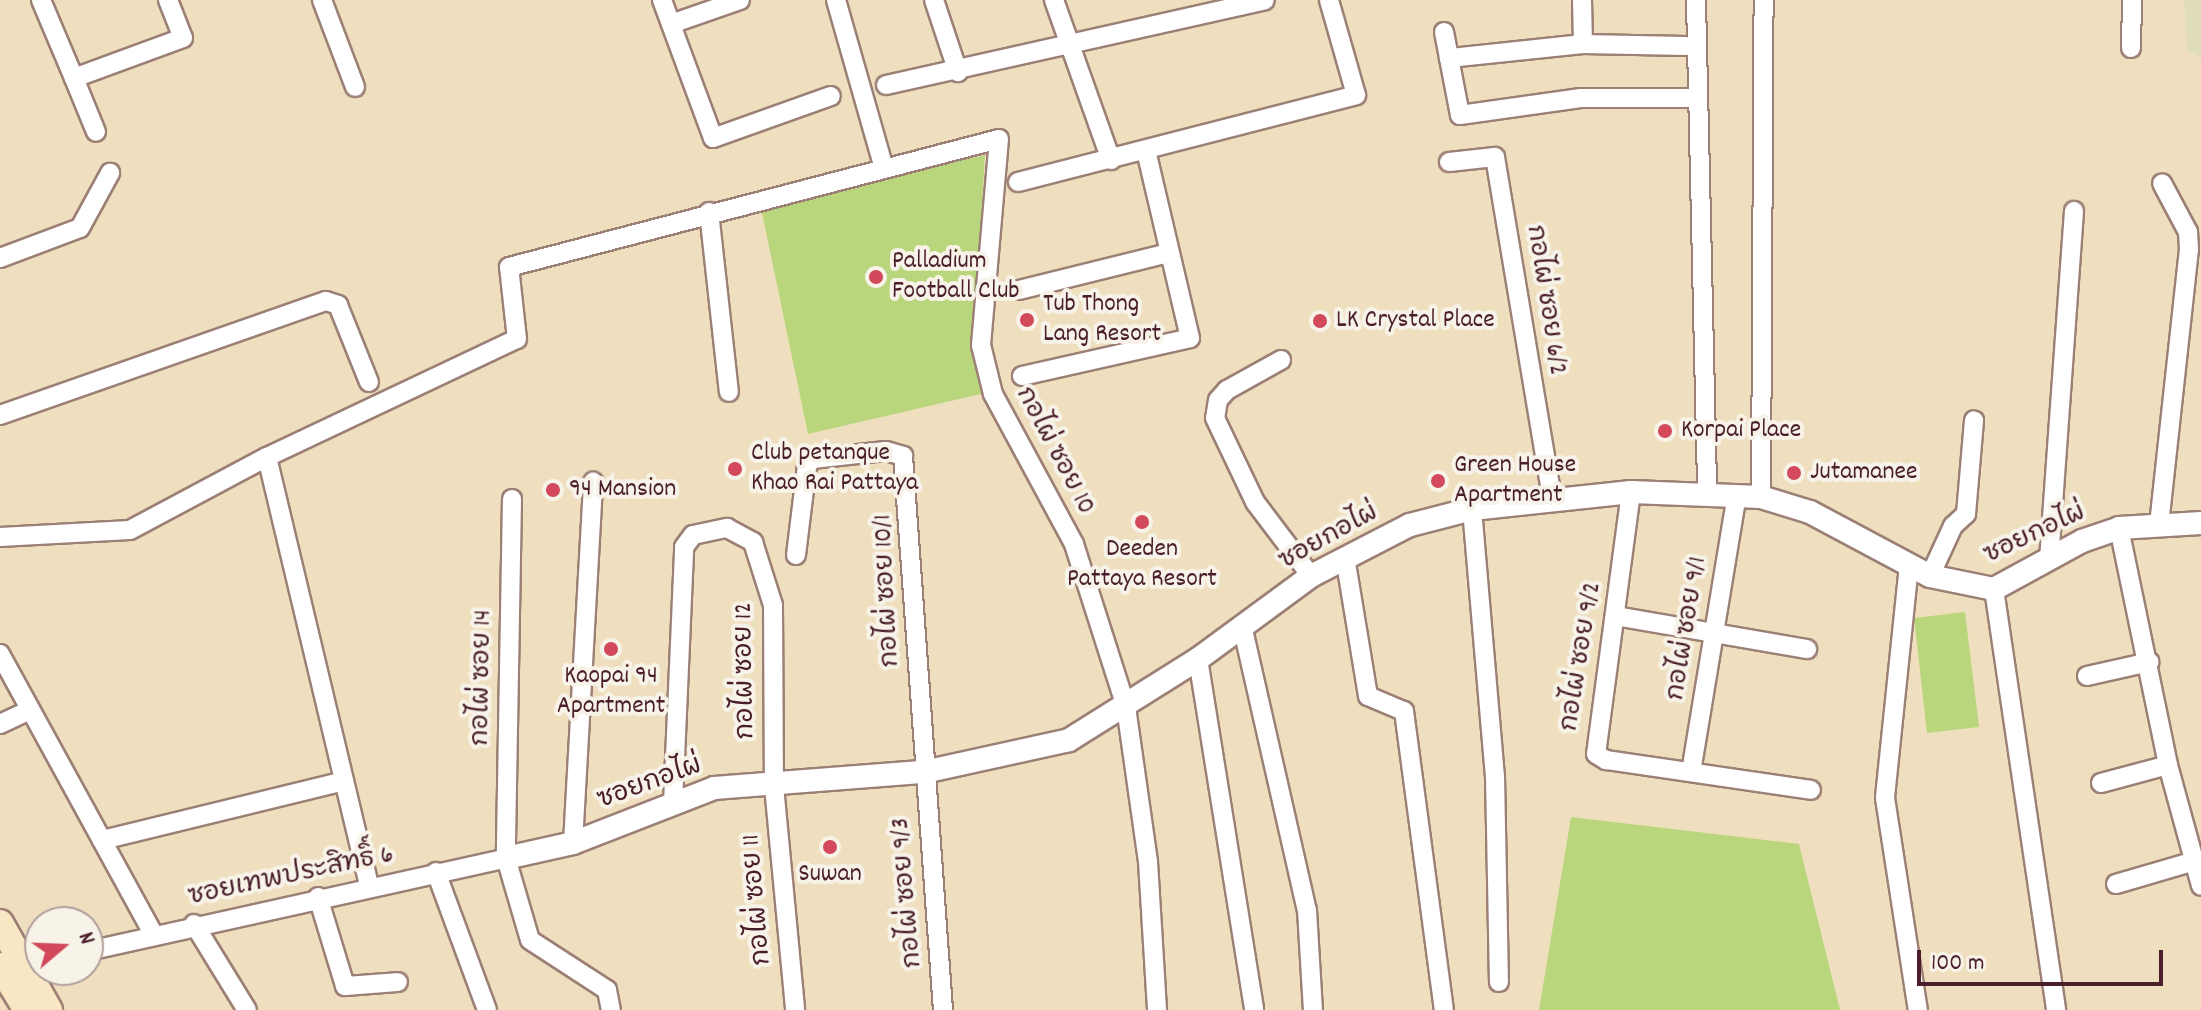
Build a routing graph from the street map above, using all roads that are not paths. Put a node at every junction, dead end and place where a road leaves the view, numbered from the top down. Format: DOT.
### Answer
graph roads {
  1 [pos="41,0"];
  2 [pos="168,0"];
  3 [pos="322,0"];
  4 [pos="662,0"];
  5 [pos="740,0"];
  6 [pos="836,0"];
  7 [pos="934,0"];
  8 [pos="1054,0"];
  9 [pos="1265,0"];
  10 [pos="1329,0"];
  11 [pos="1582,0"];
  12 [pos="1696,0"];
  13 [pos="1764,0"];
  14 [pos="2131,0"];
  15 [pos="1189,8"];
  16 [pos="671,24"];
  17 [pos="1444,32"];
  18 [pos="1583,44"];
  19 [pos="1686,46"];
  20 [pos="1071,47"];
  21 [pos="2131,48"];
  22 [pos="1449,58"];
  23 [pos="958,72"];
  24 [pos="74,78"];
  25 [pos="886,85"];
  26 [pos="355,87"];
  27 [pos="831,96"];
  28 [pos="1688,98"];
  29 [pos="96,132"];
  30 [pos="1146,151"];
  31 [pos="1111,160"];
  32 [pos="1449,162"];
  33 [pos="884,168"];
  34 [pos="110,173"];
  35 [pos="1018,182"];
  36 [pos="2162,183"];
  37 [pos="2074,211"];
  38 [pos="709,212"];
  39 [pos="1168,253"];
  40 [pos="0,258"];
  41 [pos="1019,290"];
  42 [pos="1281,360"];
  43 [pos="1022,376"];
  44 [pos="369,382"];
  45 [pos="729,392"];
  46 [pos="0,415"];
  47 [pos="1974,420"];
  48 [pos="267,457"];
  49 [pos="593,482"];
  50 [pos="1631,492"];
  51 [pos="1707,495"];
  52 [pos="1737,495"];
  53 [pos="1761,497"];
  54 [pos="1552,498"];
  55 [pos="512,499"];
  56 [pos="1472,509"];
  57 [pos="2201,523"];
  58 [pos="2159,525"];
  59 [pos="2119,528"];
  60 [pos="0,537"];
  61 [pos="796,555"];
  62 [pos="1345,557"];
  63 [pos="2049,560"];
  64 [pos="1909,565"];
  65 [pos="1311,576"];
  66 [pos="1930,576"];
  67 [pos="1994,589"];
  68 [pos="1615,616"];
  69 [pos="1242,625"];
  70 [pos="1713,634"];
  71 [pos="1807,649"];
  72 [pos="0,654"];
  73 [pos="1198,659"];
  74 [pos="2149,662"];
  75 [pos="2087,676"];
  76 [pos="1126,707"];
  77 [pos="28,711"];
  78 [pos="0,724"];
  79 [pos="2168,765"];
  80 [pos="924,772"];
  81 [pos="1691,772"];
  82 [pos="344,781"];
  83 [pos="2101,783"];
  84 [pos="774,786"];
  85 [pos="1811,790"];
  86 [pos="673,804"];
  87 [pos="102,840"];
  88 [pos="573,843"];
  89 [pos="506,858"];
  90 [pos="2191,862"];
  91 [pos="436,872"];
  92 [pos="2116,884"];
  93 [pos="369,886"];
  94 [pos="2199,887"];
  95 [pos="318,897"];
  96 [pos="0,923"];
  97 [pos="194,924"];
  98 [pos="153,933"];
  99 [pos="104,947"];
  100 [pos="24,955"];
  101 [pos="0,965"];
  102 [pos="24,970"];
  103 [pos="398,982"];
  104 [pos="1499,982"];
  105 [pos="41,986"];
  106 [pos="27,1010"];
  107 [pos="49,1010"];
  108 [pos="247,1010"];
  109 [pos="487,1010"];
  110 [pos="611,1010"];
  111 [pos="795,1010"];
  112 [pos="943,1010"];
  113 [pos="1157,1010"];
  114 [pos="1254,1010"];
  115 [pos="1313,1010"];
  116 [pos="1444,1010"];
  117 [pos="1918,1010"];
  118 [pos="2056,1010"];
  1 -- 24 [label="street"];
  2 -- 24 [label="street"];
  3 -- 26 [label="street"];
  4 -- 16 [label="street"];
  5 -- 16 [label="street"];
  6 -- 33 [label="street"];
  7 -- 23 [label="street"];
  8 -- 20 [label="street"];
  9 -- 15 [label="street"];
  10 -- 30 [label="street"];
  11 -- 18 [label="street"];
  12 -- 51 [label="street"];
  13 -- 53 [label="street"];
  14 -- 21 [label="street"];
  15 -- 20 [label="street"];
  16 -- 27 [label="street"];
  17 -- 22 [label="street"];
  18 -- 19 [label="street"];
  18 -- 22 [label="street"];
  20 -- 23 [label="street"];
  20 -- 31 [label="street"];
  22 -- 28 [label="street"];
  23 -- 25 [label="street"];
  24 -- 29 [label="street"];
  30 -- 31 [label="street"];
  30 -- 39 [label="street"];
  31 -- 35 [label="street"];
  32 -- 54 [label="street, กอไผ่ ซอย 6/2"];
  33 -- 38 [label="street"];
  33 -- 76 [label="street, กอไผ่ ซอย 10"];
  34 -- 40 [label="street"];
  36 -- 58 [label="street"];
  37 -- 63 [label="street"];
  38 -- 45 [label="street"];
  38 -- 48 [label="street"];
  39 -- 41 [label="street"];
  39 -- 43 [label="street"];
  42 -- 65 [label="street"];
  44 -- 46 [label="street"];
  47 -- 66 [label="street"];
  48 -- 60 [label="street"];
  48 -- 82 [label="street"];
  49 -- 88 [label="street"];
  50 -- 51 [label="street, ซอยกอไผ่"];
  50 -- 54 [label="street, ซอยกอไผ่"];
  50 -- 68 [label="street, กอไผ่ ซอย 9/2"];
  51 -- 52 [label="street, ซอยกอไผ่"];
  52 -- 53 [label="street, ซอยกอไผ่"];
  52 -- 70 [label="street, กอไผ่ ซอย 9/1"];
  53 -- 64 [label="street, ซอยกอไผ่"];
  54 -- 56 [label="street, ซอยกอไผ่"];
  55 -- 89 [label="street, กอไผ่ ซอย 14"];
  56 -- 62 [label="street, ซอยกอไผ่"];
  56 -- 104 [label="street"];
  57 -- 58 [label="street, ซอยกอไผ่"];
  58 -- 59 [label="street, ซอยกอไผ่"];
  59 -- 63 [label="street, ซอยกอไผ่"];
  59 -- 74 [label="street"];
  61 -- 80 [label="street, กอไผ่ ซอย 10/1"];
  62 -- 65 [label="street, ซอยกอไผ่"];
  62 -- 116 [label="street"];
  63 -- 67 [label="street, ซอยกอไผ่"];
  64 -- 66 [label="street, ซอยกอไผ่"];
  64 -- 117 [label="street"];
  65 -- 69 [label="street, ซอยกอไผ่"];
  66 -- 67 [label="street, ซอยกอไผ่"];
  67 -- 118 [label="street"];
  68 -- 70 [label="street"];
  68 -- 81 [label="street, กอไผ่ ซอย 9/2"];
  69 -- 73 [label="street, ซอยกอไผ่"];
  69 -- 115 [label="street"];
  70 -- 71 [label="street"];
  70 -- 81 [label="street, กอไผ่ ซอย 9/1"];
  72 -- 77 [label="street"];
  73 -- 76 [label="street, ซอยกอไผ่"];
  73 -- 114 [label="street"];
  74 -- 75 [label="street"];
  74 -- 79 [label="street"];
  76 -- 80 [label="street, ซอยกอไผ่"];
  76 -- 113 [label="street"];
  77 -- 78 [label="street"];
  77 -- 87 [label="street"];
  79 -- 83 [label="street"];
  79 -- 90 [label="street"];
  80 -- 84 [label="street, ซอยกอไผ่"];
  80 -- 112 [label="street, กอไผ่ ซอย 9/3"];
  81 -- 85 [label="street, กอไผ่ ซอย 9/2"];
  82 -- 87 [label="street"];
  82 -- 93 [label="street"];
  84 -- 86 [label="street, ซอยกอไผ่"];
  84 -- 86 [label="street, กอไผ่ ซอย 12"];
  84 -- 111 [label="street, กอไผ่ ซอย 11"];
  86 -- 88 [label="street, ซอยกอไผ่"];
  87 -- 98 [label="street"];
  88 -- 89 [label="street, ซอยกอไผ่"];
  89 -- 91 [label="street, ซอยเทพประสิทธิ์ 6"];
  89 -- 110 [label="street, กอไผ่ ซอย 14"];
  90 -- 92 [label="street"];
  90 -- 94 [label="street"];
  91 -- 93 [label="street, ซอยเทพประสิทธิ์ 6"];
  91 -- 109 [label="street"];
  93 -- 95 [label="street, ซอยเทพประสิทธิ์ 6"];
  95 -- 97 [label="street, ซอยเทพประสิทธิ์ 6"];
  95 -- 103 [label="street"];
  96 -- 100 [label="main road"];
  97 -- 98 [label="street, ซอยเทพประสิทธิ์ 6"];
  97 -- 108 [label="street"];
  98 -- 99 [label="street, ซอยเทพประสิทธิ์ 6"];
  101 -- 102 [label="main road"];
  101 -- 106 [label="main road"];
  105 -- 107 [label="main road"];
}
